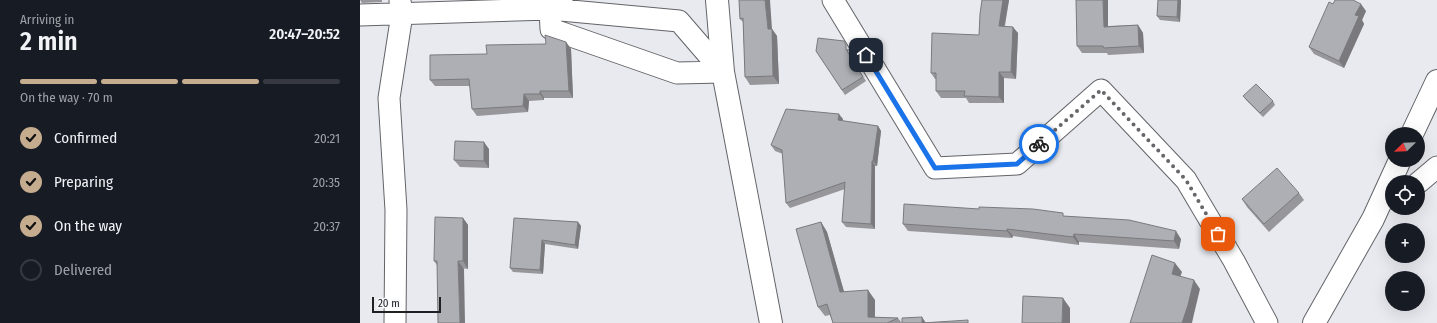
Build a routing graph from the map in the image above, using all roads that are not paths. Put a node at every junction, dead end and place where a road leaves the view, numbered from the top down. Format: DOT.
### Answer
graph roads {
  1 [pos="583,0"];
  2 [pos="717,0"];
  3 [pos="832,0"];
  4 [pos="401,7"];
  5 [pos="550,9"];
  6 [pos="360,15"];
  7 [pos="723,72"];
  8 [pos="1437,81"];
  9 [pos="1415,127"];
  10 [pos="1397,167"];
  11 [pos="1437,167"];
  12 [pos="1425,177"];
  13 [pos="1385,210"];
  14 [pos="1372,220"];
  15 [pos="395,323"];
  16 [pos="771,323"];
  17 [pos="1267,323"];
  18 [pos="1314,323"];
  1 -- 5 [label="street"];
  2 -- 7 [label="street"];
  3 -- 17 [label="street"];
  4 -- 5 [label="street"];
  4 -- 6 [label="street"];
  4 -- 15 [label="street"];
  5 -- 7 [label="street"];
  5 -- 7 [label="street"];
  7 -- 16 [label="street"];
  8 -- 9 [label="street"];
  10 -- 14 [label="street"];
  11 -- 12 [label="street"];
  13 -- 14 [label="street"];
  14 -- 18 [label="street"];
}
